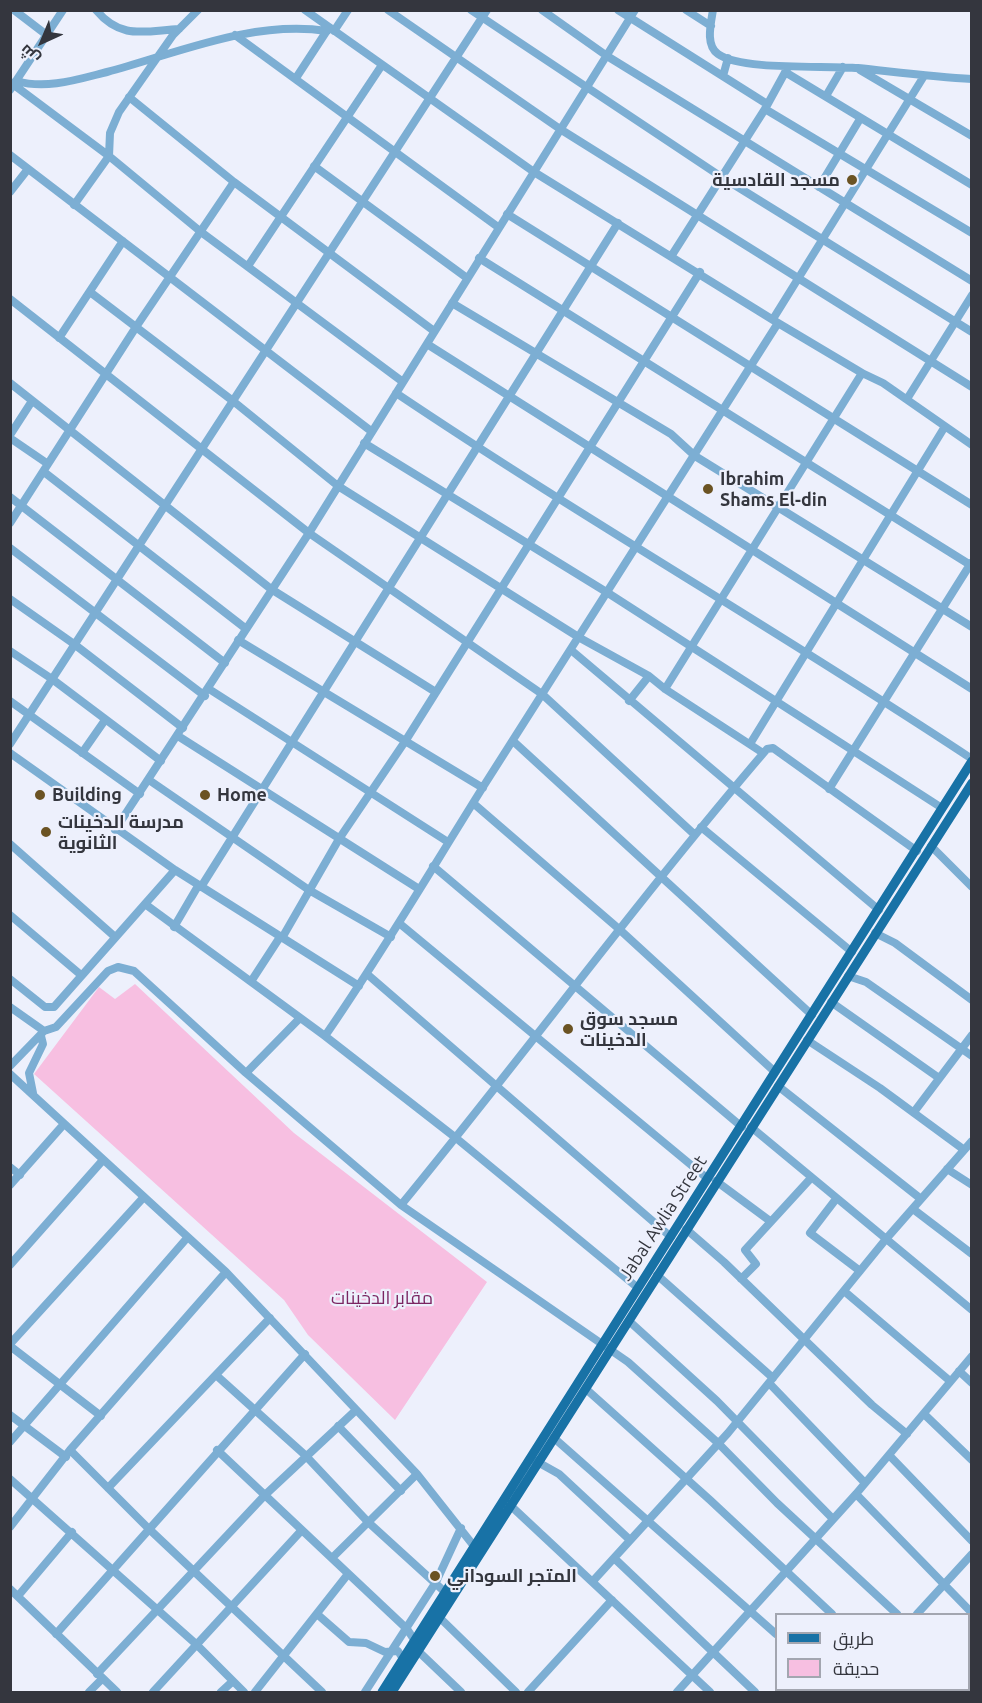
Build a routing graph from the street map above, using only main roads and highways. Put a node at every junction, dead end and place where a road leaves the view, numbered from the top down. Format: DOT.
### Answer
graph roads {
  1 [pos="972,760"];
  2 [pos="972,783"];
  3 [pos="792,1055"];
  4 [pos="746,1127"];
  5 [pos="712,1180"];
  6 [pos="606,1349"];
  7 [pos="534,1460"];
  8 [pos="478,1550"];
  9 [pos="381,1692"];
  10 [pos="392,1692"];
  1 -- 3 [label="main road, Jabal Awlia Street"];
  2 -- 3 [label="main road, Jabal Awlia Street"];
  3 -- 4 [label="main road, Jabal Awlia Street"];
  3 -- 4 [label="main road, Jabal Awlia Street"];
  4 -- 5 [label="main road, Jabal Awlia Street"];
  5 -- 6 [label="main road, Jabal Awlia Street"];
  5 -- 6 [label="main road, Jabal Awlia Street"];
  6 -- 7 [label="main road, Jabal Awlia Street"];
  6 -- 7 [label="main road, Jabal Awlia Street"];
  7 -- 8 [label="main road, Jabal Awlia Street"];
  7 -- 8 [label="main road, Jabal Awlia Street"];
  8 -- 9 [label="main road, Jabal Awlia Street"];
  8 -- 10 [label="main road, Jabal Awlia Street"];
}
